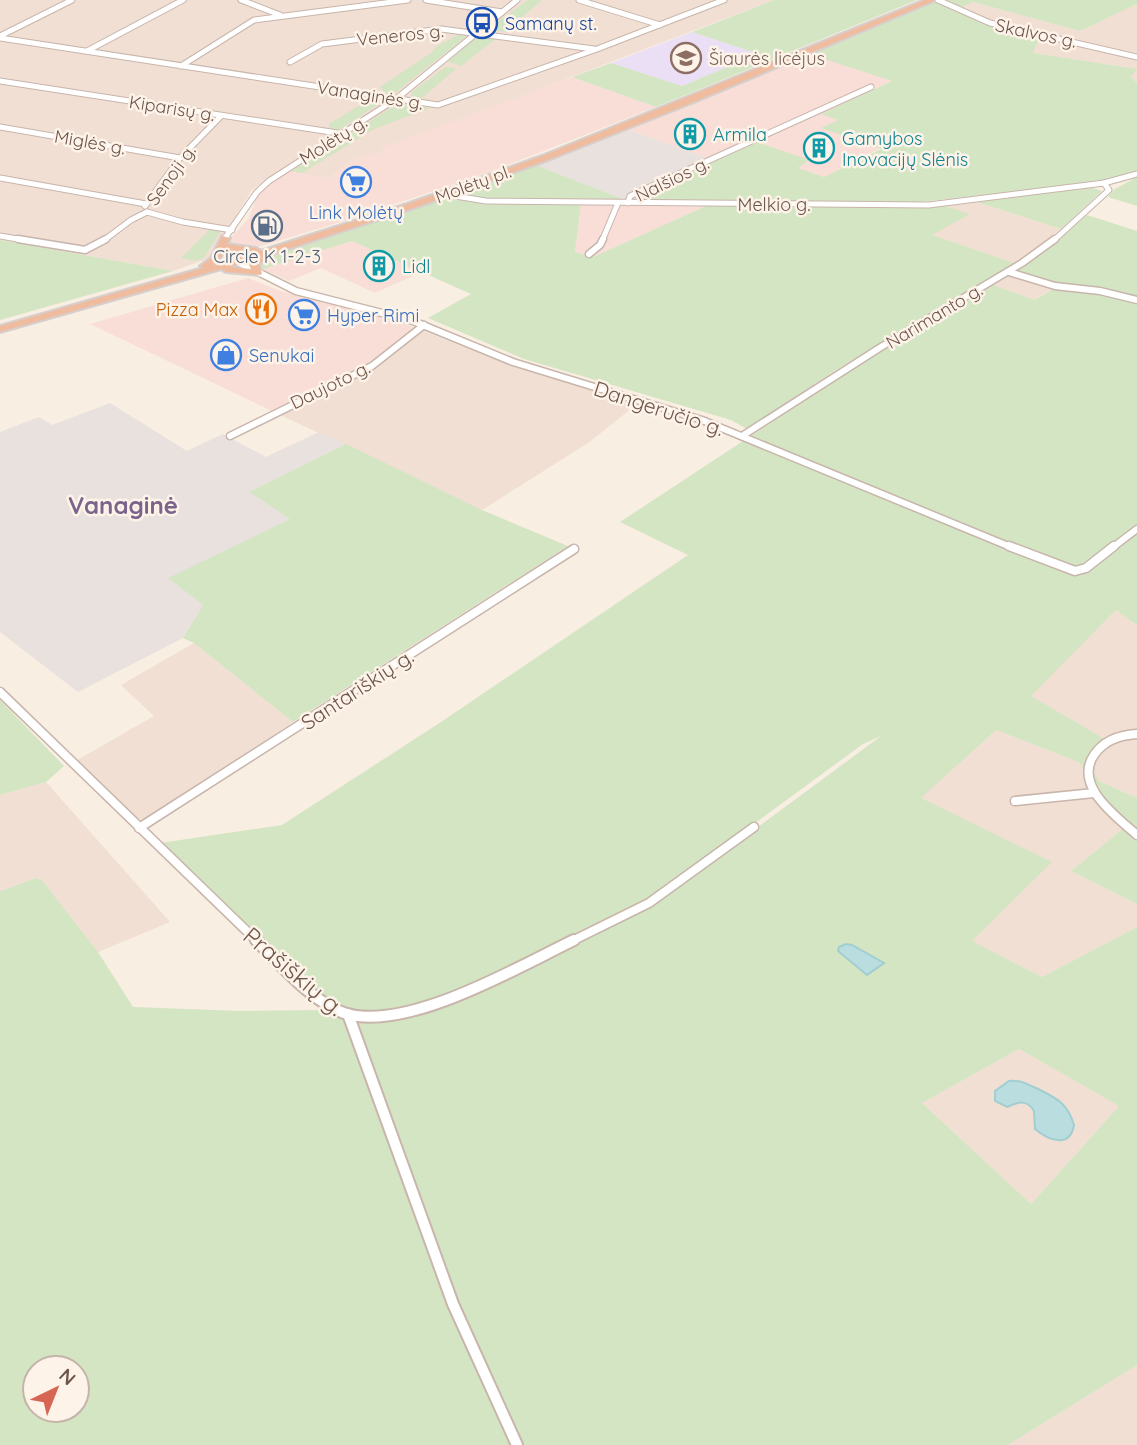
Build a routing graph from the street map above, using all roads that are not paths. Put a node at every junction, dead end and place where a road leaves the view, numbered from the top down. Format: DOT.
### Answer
graph roads {
  1 [pos="72,0"];
  2 [pos="183,0"];
  3 [pos="241,0"];
  4 [pos="408,0"];
  5 [pos="426,0"];
  6 [pos="517,0"];
  7 [pos="579,0"];
  8 [pos="721,0"];
  9 [pos="922,0"];
  10 [pos="932,0"];
  11 [pos="938,0"];
  12 [pos="502,12"];
  13 [pos="280,16"];
  14 [pos="661,25"];
  15 [pos="478,32"];
  16 [pos="0,37"];
  17 [pos="597,49"];
  18 [pos="87,51"];
  19 [pos="1137,57"];
  20 [pos="290,62"];
  21 [pos="181,65"];
  22 [pos="0,80"];
  23 [pos="871,87"];
  24 [pos="396,99"];
  25 [pos="221,116"];
  26 [pos="0,127"];
  27 [pos="344,134"];
  28 [pos="180,158"];
  29 [pos="1137,174"];
  30 [pos="0,178"];
  31 [pos="1104,183"];
  32 [pos="443,194"];
  33 [pos="618,203"];
  34 [pos="628,203"];
  35 [pos="146,204"];
  36 [pos="146,212"];
  37 [pos="0,236"];
  38 [pos="259,253"];
  39 [pos="589,254"];
  40 [pos="226,255"];
  41 [pos="1009,272"];
  42 [pos="257,273"];
  43 [pos="1137,300"];
  44 [pos="424,325"];
  45 [pos="0,327"];
  46 [pos="230,436"];
  47 [pos="742,436"];
  48 [pos="1137,529"];
  49 [pos="574,549"];
  50 [pos="0,692"];
  51 [pos="1137,734"];
  52 [pos="1094,793"];
  53 [pos="1015,801"];
  54 [pos="754,827"];
  55 [pos="139,828"];
  56 [pos="1137,835"];
  57 [pos="348,1014"];
  58 [pos="517,1445"];
  1 -- 16 [label="street"];
  2 -- 18 [label="street"];
  3 -- 13 [label="street"];
  4 -- 13 [label="street"];
  5 -- 12 [label="street"];
  6 -- 12 [label="street, Molėtų g."];
  7 -- 14 [label="street"];
  8 -- 14 [label="street, Vanaginės g."];
  9 -- 38 [label="highway, Molėtų pl."];
  10 -- 32 [label="highway, Molėtų pl."];
  11 -- 19 [label="street, Skalvos g."];
  12 -- 15 [label="street, Molėtų g."];
  13 -- 21 [label="street"];
  14 -- 17 [label="street, Vanaginės g."];
  15 -- 17 [label="street, Veneros g."];
  15 -- 20 [label="street, Veneros g."];
  15 -- 24 [label="street, Molėtų g."];
  16 -- 18 [label="street, Vanaginės g."];
  17 -- 24 [label="street, Vanaginės g."];
  18 -- 21 [label="street, Vanaginės g."];
  21 -- 24 [label="street, Vanaginės g."];
  22 -- 25 [label="street, Kiparisų g."];
  23 -- 34 [label="street, Nalšios g."];
  24 -- 27 [label="street, Molėtų g."];
  25 -- 27 [label="street, Kiparisų g."];
  25 -- 28 [label="street, Senoji g."];
  26 -- 28 [label="street, Miglės g."];
  27 -- 40 [label="street, Molėtų g."];
  28 -- 35 [label="street, Senoji g."];
  29 -- 31 [label="street, Melkio g."];
  30 -- 35 [label="street"];
  31 -- 34 [label="street, Melkio g."];
  31 -- 41 [label="street, Narimanto g."];
  32 -- 33 [label="street, Melkio g."];
  32 -- 38 [label="highway, Molėtų pl."];
  33 -- 34 [label="street, Melkio g."];
  33 -- 39 [label="street"];
  35 -- 36 [label="street, Senoji g."];
  36 -- 37 [label="street, Senoji g."];
  36 -- 40 [label="street"];
  38 -- 40 [label="highway, Molėtų pl."];
  38 -- 42 [label="highway"];
  40 -- 42 [label="highway"];
  40 -- 42 [label="street, Dangeručio g."];
  40 -- 45 [label="highway, Molėtų pl."];
  41 -- 43 [label="street"];
  41 -- 47 [label="street, Narimanto g."];
  42 -- 44 [label="street, Dangeručio g."];
  44 -- 46 [label="street, Daujoto g."];
  44 -- 47 [label="street, Dangeručio g."];
  47 -- 48 [label="street, Dangeručio g."];
  49 -- 55 [label="street, Santariškių g."];
  50 -- 55 [label="street, Prašiškių g."];
  51 -- 52 [label="street"];
  52 -- 53 [label="street"];
  52 -- 56 [label="street"];
  54 -- 57 [label="street"];
  55 -- 57 [label="street, Prašiškių g."];
  57 -- 58 [label="street, Prašiškių g."];
}
